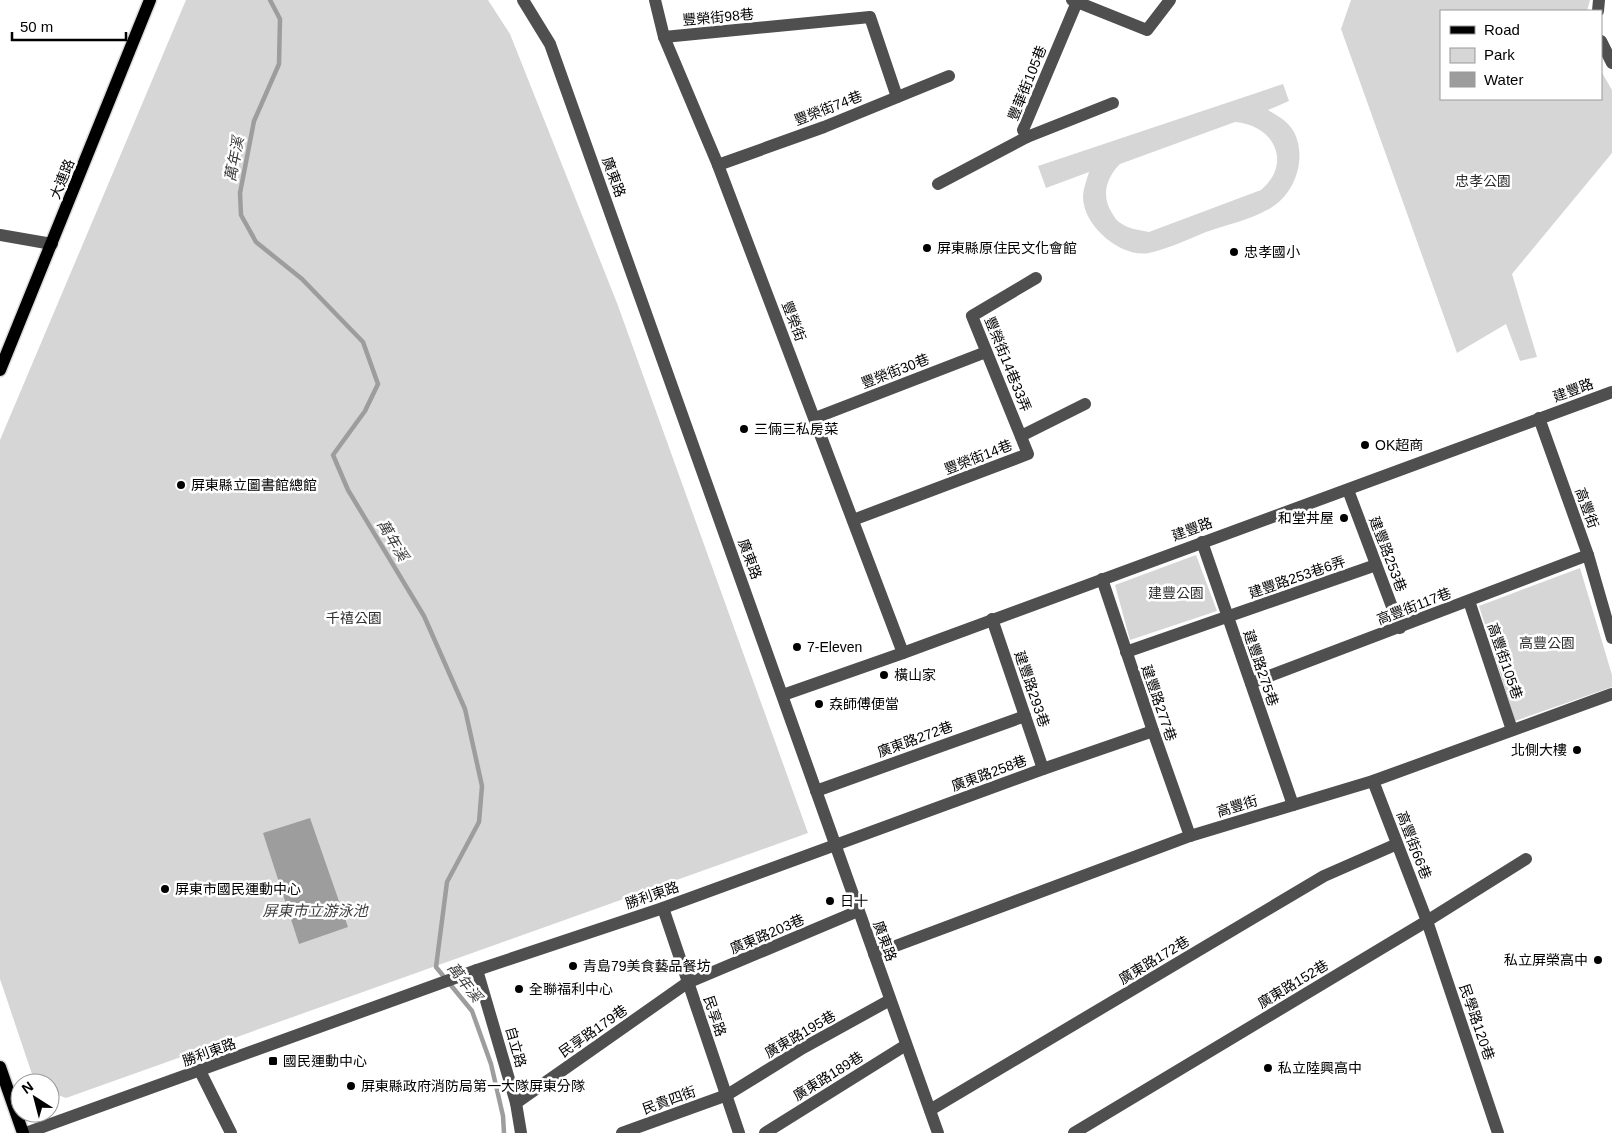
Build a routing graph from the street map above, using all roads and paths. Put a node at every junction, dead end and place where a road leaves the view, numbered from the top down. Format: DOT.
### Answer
graph roads {
  1 [pos="150,0"];
  2 [pos="523,0"];
  3 [pos="655,0"];
  4 [pos="1170,0"];
  5 [pos="1074,1"];
  6 [pos="664,37"];
  7 [pos="1602,43"];
  8 [pos="1612,63"];
  9 [pos="948,76"];
  10 [pos="897,97"];
  11 [pos="1113,103"];
  12 [pos="1027,138"];
  13 [pos="718,165"];
  14 [pos="938,184"];
  15 [pos="0,235"];
  16 [pos="52,244"];
  17 [pos="1036,278"];
  18 [pos="986,352"];
  19 [pos="0,370"];
  20 [pos="1612,392"];
  21 [pos="1085,404"];
  22 [pos="815,418"];
  23 [pos="1538,418"];
  24 [pos="1021,436"];
  25 [pos="1348,490"];
  26 [pos="853,520"];
  27 [pos="1202,542"];
  28 [pos="1588,555"];
  29 [pos="1376,565"];
  30 [pos="1102,578"];
  31 [pos="1469,601"];
  32 [pos="1228,617"];
  33 [pos="992,619"];
  34 [pos="1400,628"];
  35 [pos="1612,638"];
  36 [pos="1126,652"];
  37 [pos="903,653"];
  38 [pos="1250,683"];
  39 [pos="1612,694"];
  40 [pos="783,695"];
  41 [pos="1025,716"];
  42 [pos="1512,730"];
  43 [pos="1153,731"];
  44 [pos="1043,769"];
  45 [pos="1373,780"];
  46 [pos="816,791"];
  47 [pos="1293,805"];
  48 [pos="1190,836"];
  49 [pos="835,844"];
  50 [pos="1397,844"];
  51 [pos="1526,859"];
  52 [pos="663,908"];
  53 [pos="858,911"];
  54 [pos="1427,921"];
  55 [pos="874,954"];
  56 [pos="477,970"];
  57 [pos="687,983"];
  58 [pos="890,1000"];
  59 [pos="906,1045"];
  60 [pos="0,1068"];
  61 [pos="200,1071"];
  62 [pos="727,1095"];
  63 [pos="516,1103"];
  64 [pos="930,1110"];
  65 [pos="25,1133"];
  66 [pos="231,1133"];
  67 [pos="521,1133"];
  68 [pos="622,1133"];
  69 [pos="739,1133"];
  70 [pos="765,1133"];
  71 [pos="938,1133"];
  72 [pos="1074,1133"];
  73 [pos="1498,1133"];
  1 -- 16 [label="main road, 大連路"];
  2 -- 40 [label="street, 廣東路"];
  3 -- 6 [label="street, 豐榮街"];
  4 -- 5 [label="street"];
  5 -- 12 [label="street, 豐華街105巷"];
  6 -- 10 [label="street, 豐榮街98巷"];
  6 -- 13 [label="street, 豐榮街"];
  7 -- 8 [label="street"];
  9 -- 10 [label="street, 豐榮街74巷"];
  10 -- 13 [label="street, 豐榮街74巷"];
  11 -- 12 [label="street"];
  12 -- 14 [label="street, 豐華街105巷"];
  13 -- 22 [label="street, 豐榮街"];
  15 -- 16 [label="street"];
  16 -- 19 [label="main road, 大連路"];
  17 -- 18 [label="street, 豐榮街14巷33弄"];
  18 -- 22 [label="street, 豐榮街30巷"];
  18 -- 24 [label="street, 豐榮街14巷33弄"];
  20 -- 23 [label="street, 建豐路"];
  21 -- 24 [label="street, 豐榮街14巷"];
  22 -- 26 [label="street, 豐榮街"];
  23 -- 25 [label="street, 建豐路"];
  23 -- 28 [label="street, 高豐街"];
  24 -- 26 [label="street, 豐榮街14巷"];
  25 -- 27 [label="street, 建豐路"];
  25 -- 29 [label="street, 建豐路253巷"];
  26 -- 37 [label="street, 豐榮街"];
  27 -- 30 [label="street, 建豐路"];
  27 -- 32 [label="street, 建豐路275巷"];
  28 -- 31 [label="street, 高豐街117巷"];
  28 -- 35 [label="street, 高豐街"];
  29 -- 32 [label="street, 建豐路253巷6弄"];
  29 -- 34 [label="street, 建豐路253巷"];
  30 -- 33 [label="street, 建豐路"];
  30 -- 36 [label="street, 建豐路277巷"];
  31 -- 34 [label="street, 高豐街117巷"];
  31 -- 42 [label="street, 高豐街105巷"];
  32 -- 36 [label="street, 建豐路253巷6弄"];
  32 -- 38 [label="street, 建豐路275巷"];
  33 -- 37 [label="street, 建豐路"];
  33 -- 41 [label="street, 建豐路293巷"];
  34 -- 38 [label="street, 高豐街117巷"];
  36 -- 43 [label="street, 建豐路277巷"];
  37 -- 40 [label="street, 建豐路"];
  38 -- 47 [label="street, 建豐路275巷"];
  39 -- 42 [label="street, 高豐街"];
  40 -- 46 [label="street, 廣東路"];
  41 -- 44 [label="street, 建豐路293巷"];
  41 -- 46 [label="street, 廣東路272巷"];
  42 -- 45 [label="street, 高豐街"];
  43 -- 44 [label="street, 廣東路258巷"];
  43 -- 48 [label="street, 建豐路277巷"];
  44 -- 49 [label="street, 廣東路258巷"];
  45 -- 47 [label="street, 高豐街"];
  45 -- 50 [label="street, 高豐街66巷"];
  46 -- 49 [label="street, 廣東路"];
  47 -- 48 [label="street, 高豐街"];
  48 -- 55 [label="street, 高豐街"];
  49 -- 52 [label="street, 勝利東路"];
  49 -- 53 [label="street, 廣東路"];
  50 -- 54 [label="street, 高豐街66巷"];
  50 -- 64 [label="street, 廣東路172巷"];
  51 -- 54 [label="street, 廣東路152巷"];
  52 -- 56 [label="street, 勝利東路"];
  52 -- 57 [label="street, 民享路"];
  53 -- 55 [label="street, 廣東路"];
  53 -- 57 [label="street, 廣東路203巷"];
  54 -- 72 [label="street, 廣東路152巷"];
  54 -- 73 [label="street, 民學路120巷"];
  55 -- 58 [label="street, 廣東路"];
  56 -- 61 [label="street, 勝利東路"];
  56 -- 63 [label="street, 自立路"];
  57 -- 62 [label="street, 民享路"];
  57 -- 63 [label="street, 民享路179巷"];
  58 -- 59 [label="street, 廣東路"];
  58 -- 62 [label="street, 廣東路195巷"];
  59 -- 64 [label="street, 廣東路"];
  59 -- 70 [label="street, 廣東路189巷"];
  60 -- 65 [label="main road"];
  61 -- 65 [label="street, 勝利東路"];
  61 -- 66 [label="street"];
  62 -- 68 [label="street, 民貴四街"];
  62 -- 69 [label="street, 民享路"];
  63 -- 67 [label="street, 自立路"];
  64 -- 71 [label="street, 廣東路"];
}
